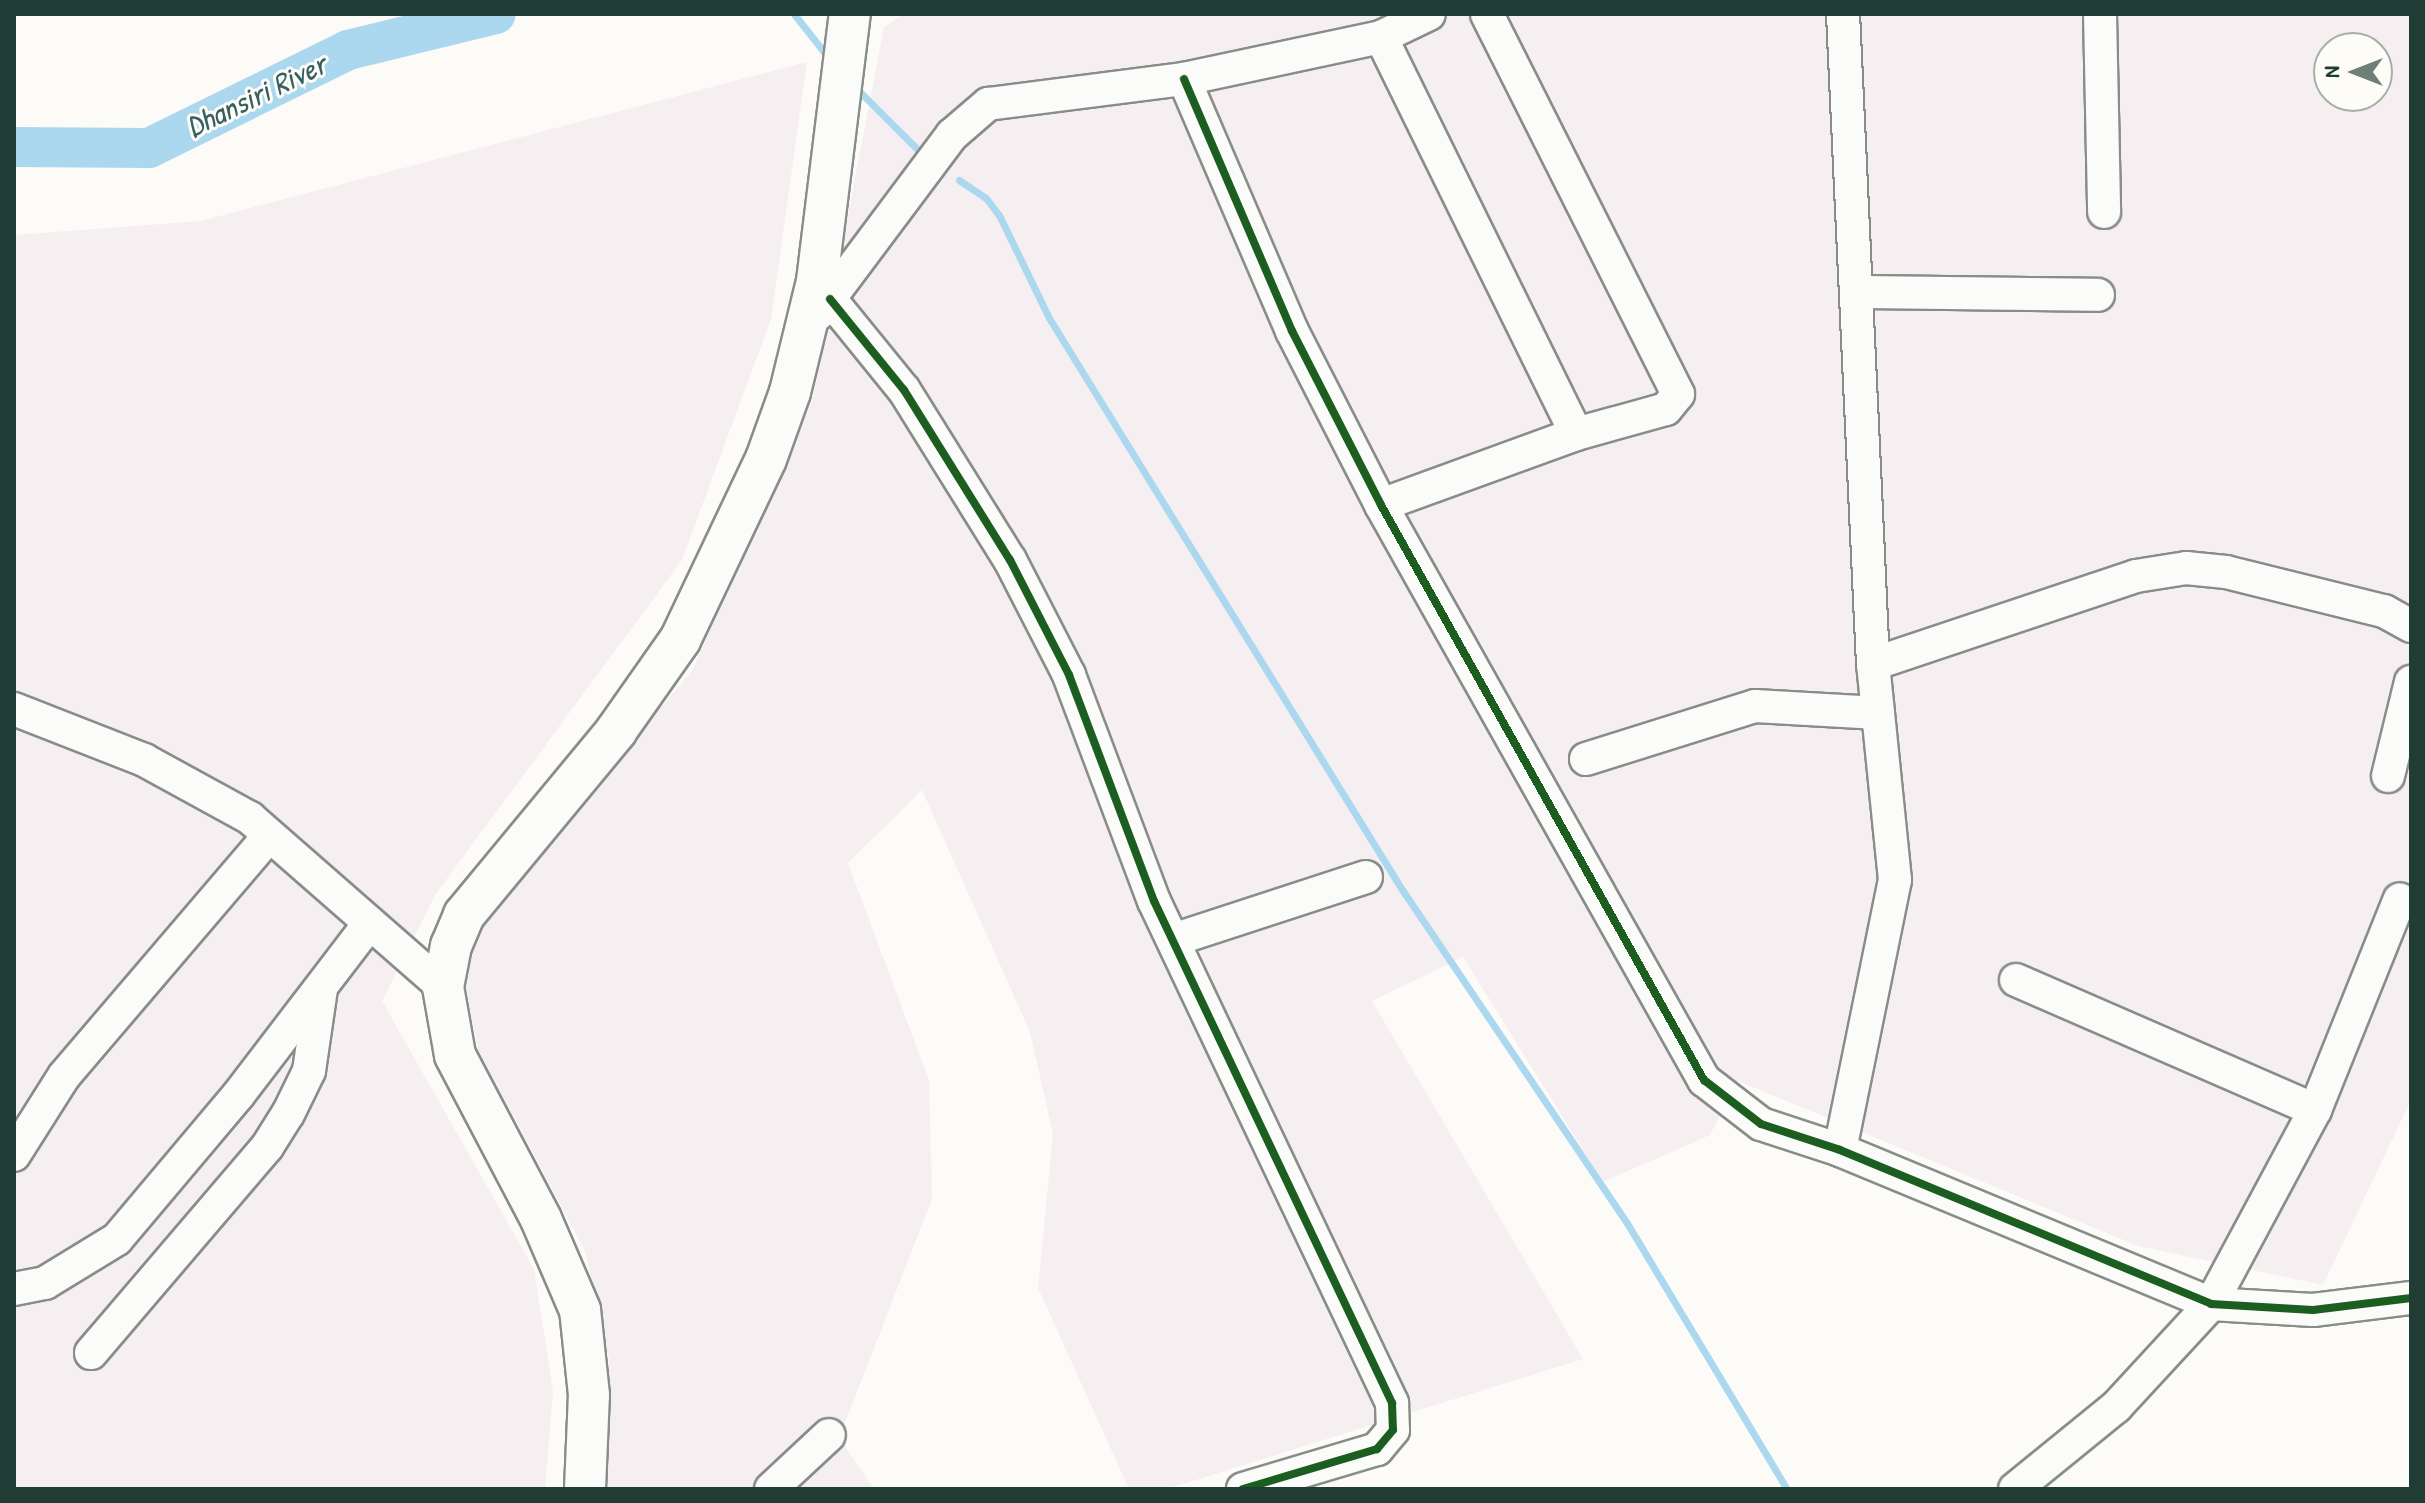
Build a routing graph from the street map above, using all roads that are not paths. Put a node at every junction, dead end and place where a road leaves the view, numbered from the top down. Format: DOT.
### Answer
graph roads {
  1 [pos="850,14"];
  2 [pos="1429,14"];
  3 [pos="1487,14"];
  4 [pos="1843,14"];
  5 [pos="2100,14"];
  6 [pos="1381,37"];
  7 [pos="1184,79"];
  8 [pos="2104,212"];
  9 [pos="1859,292"];
  10 [pos="2098,295"];
  11 [pos="819,313"];
  12 [pos="1576,434"];
  13 [pos="1381,505"];
  14 [pos="2411,626"];
  15 [pos="1873,664"];
  16 [pos="2411,682"];
  17 [pos="14,709"];
  18 [pos="1878,713"];
  19 [pos="1586,759"];
  20 [pos="2388,776"];
  21 [pos="269,836"];
  22 [pos="1366,877"];
  23 [pos="2400,899"];
  24 [pos="369,924"];
  25 [pos="1173,940"];
  26 [pos="2016,980"];
  27 [pos="321,987"];
  28 [pos="443,987"];
  29 [pos="2315,1110"];
  30 [pos="1840,1150"];
  31 [pos="14,1155"];
  32 [pos="14,1289"];
  33 [pos="2411,1298"];
  34 [pos="2211,1304"];
  35 [pos="91,1353"];
  36 [pos="829,1435"];
  37 [pos="585,1489"];
  38 [pos="771,1489"];
  39 [pos="1243,1489"];
  40 [pos="2015,1489"];
  1 -- 11 [label="main road"];
  2 -- 6 [label="street"];
  3 -- 12 [label="street"];
  4 -- 9 [label="street"];
  5 -- 8 [label="street"];
  6 -- 7 [label="street"];
  6 -- 12 [label="street"];
  7 -- 11 [label="street"];
  7 -- 13 [label="street"];
  9 -- 10 [label="street"];
  9 -- 15 [label="street"];
  11 -- 25 [label="street"];
  11 -- 28 [label="main road"];
  12 -- 13 [label="street"];
  13 -- 30 [label="street"];
  14 -- 15 [label="street"];
  15 -- 18 [label="street"];
  16 -- 20 [label="street"];
  17 -- 21 [label="street"];
  18 -- 19 [label="street"];
  18 -- 30 [label="street"];
  21 -- 24 [label="street"];
  21 -- 31 [label="street"];
  22 -- 25 [label="street"];
  23 -- 29 [label="street"];
  24 -- 27 [label="street"];
  24 -- 28 [label="street"];
  25 -- 39 [label="street"];
  26 -- 29 [label="street"];
  27 -- 32 [label="street"];
  27 -- 35 [label="street"];
  28 -- 37 [label="main road"];
  29 -- 34 [label="street"];
  30 -- 34 [label="street"];
  33 -- 34 [label="street"];
  34 -- 40 [label="street"];
  36 -- 38 [label="street"];
}
